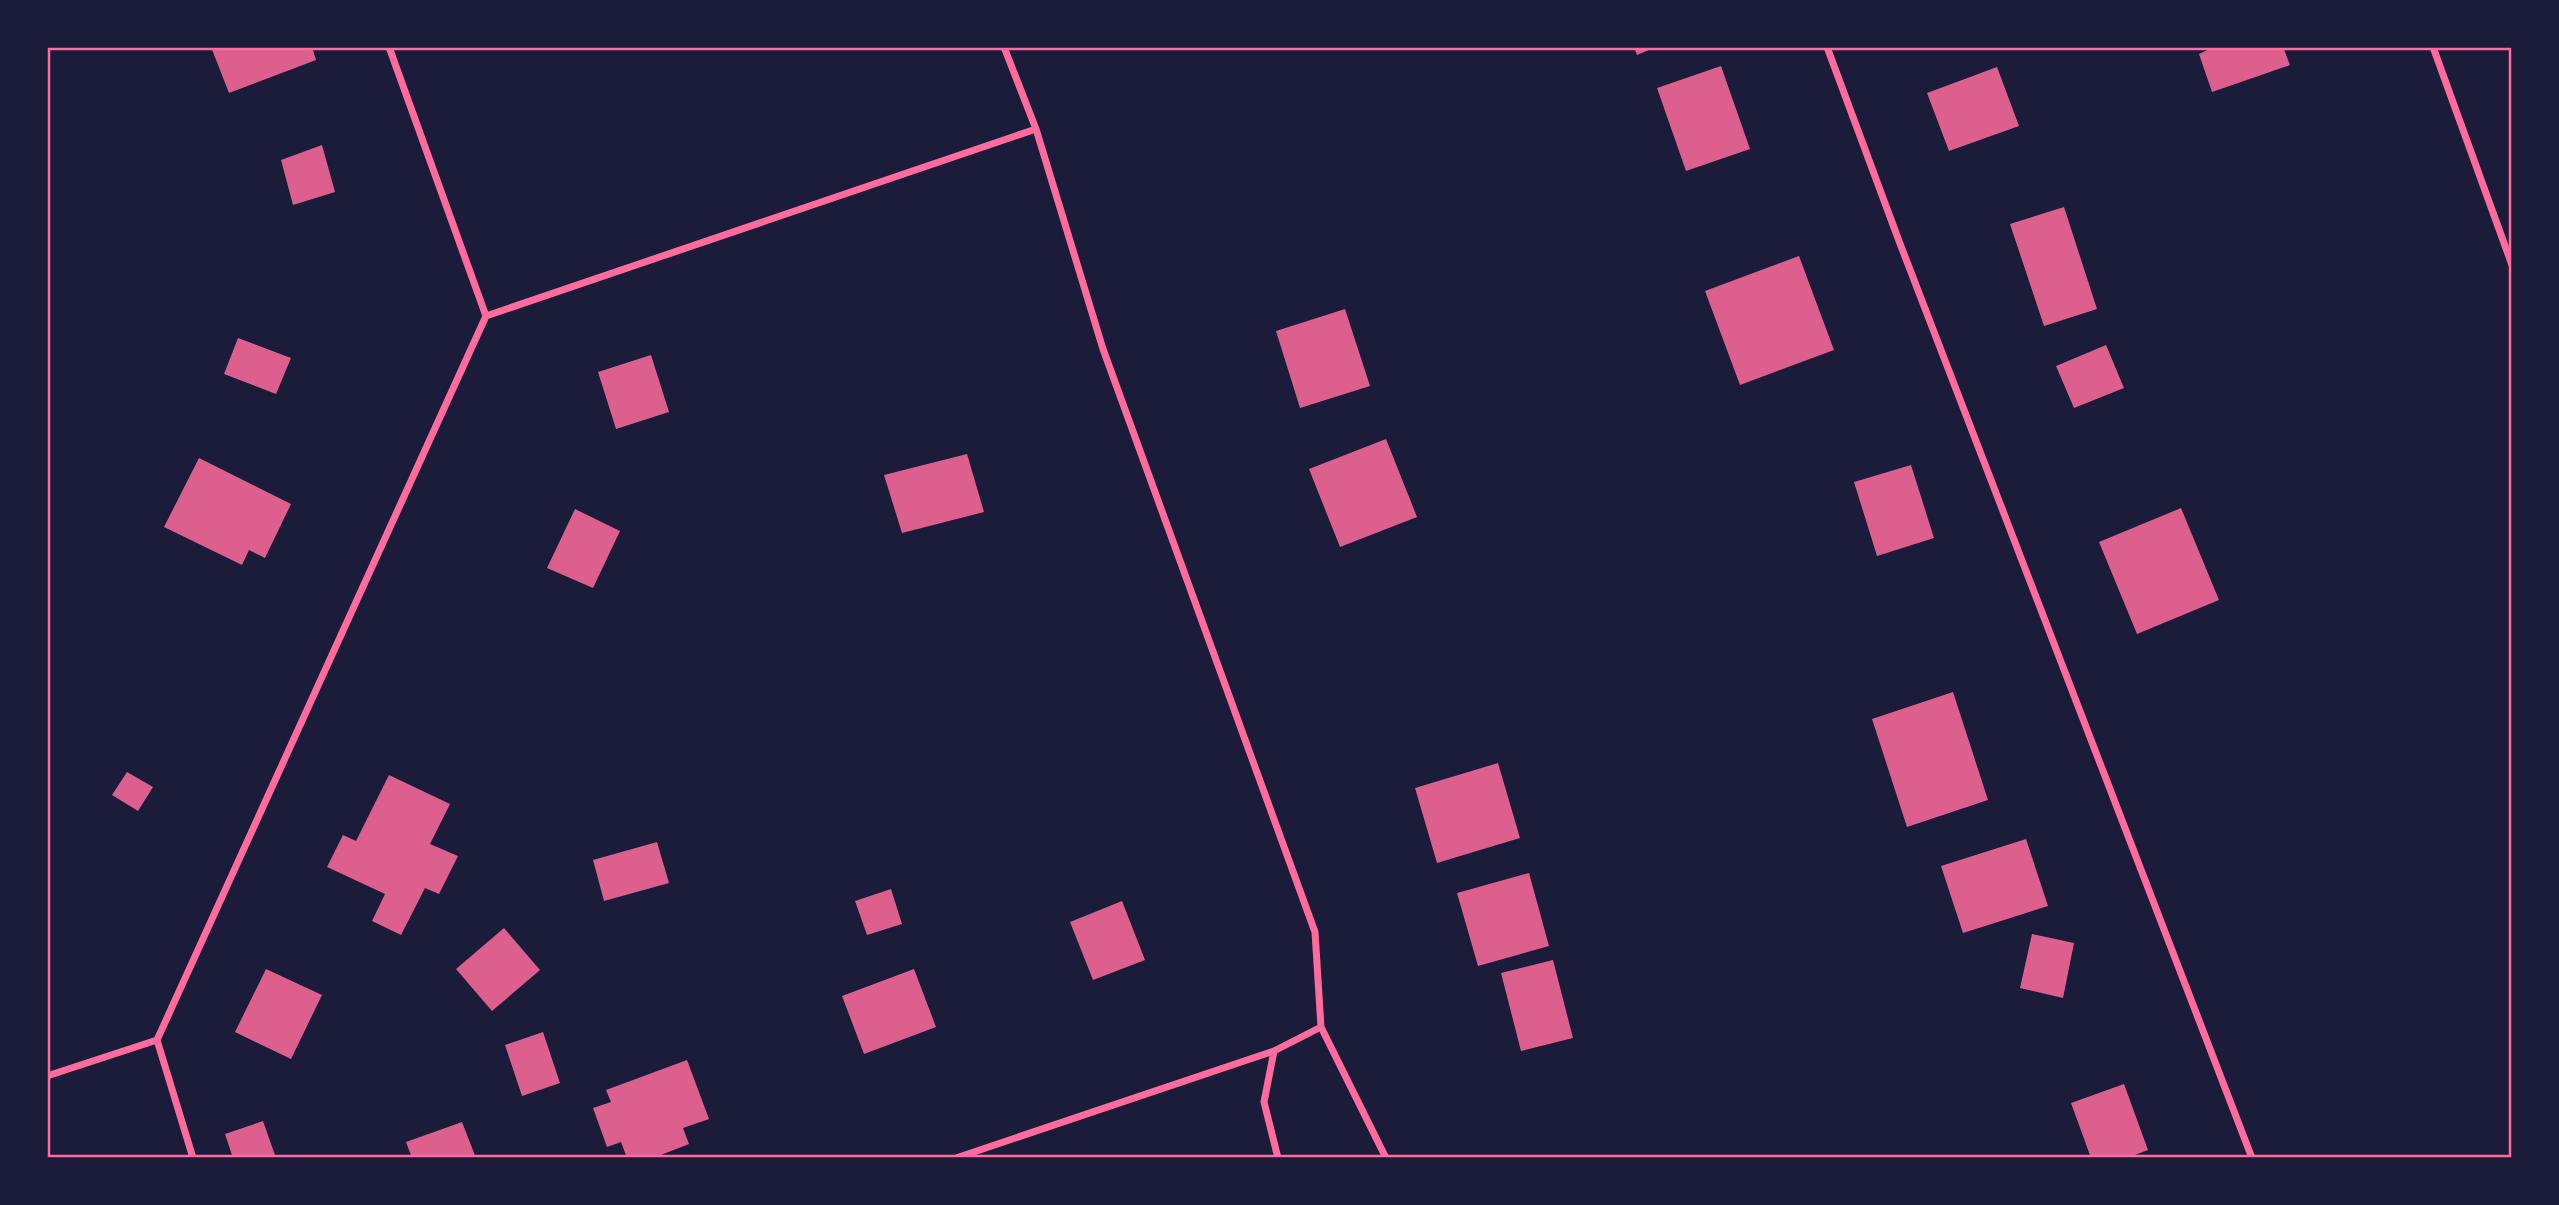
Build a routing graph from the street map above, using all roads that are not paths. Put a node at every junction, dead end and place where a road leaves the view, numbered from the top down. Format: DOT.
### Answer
graph roads {
  1 [pos="389,47"];
  2 [pos="1004,47"];
  3 [pos="1827,47"];
  4 [pos="2432,47"];
  5 [pos="1035,130"];
  6 [pos="2512,265"];
  7 [pos="486,316"];
  8 [pos="1321,1027"];
  9 [pos="157,1040"];
  10 [pos="1274,1051"];
  11 [pos="47,1076"];
  12 [pos="194,1158"];
  13 [pos="956,1158"];
  14 [pos="1278,1158"];
  15 [pos="1386,1158"];
  16 [pos="2252,1158"];
  1 -- 7 [label="street"];
  2 -- 5 [label="street"];
  3 -- 16 [label="street"];
  4 -- 6 [label="street"];
  5 -- 7 [label="street"];
  5 -- 8 [label="street"];
  7 -- 9 [label="street"];
  8 -- 10 [label="street"];
  8 -- 15 [label="street"];
  9 -- 11 [label="street"];
  9 -- 12 [label="street"];
  10 -- 13 [label="street"];
  10 -- 14 [label="street"];
}
